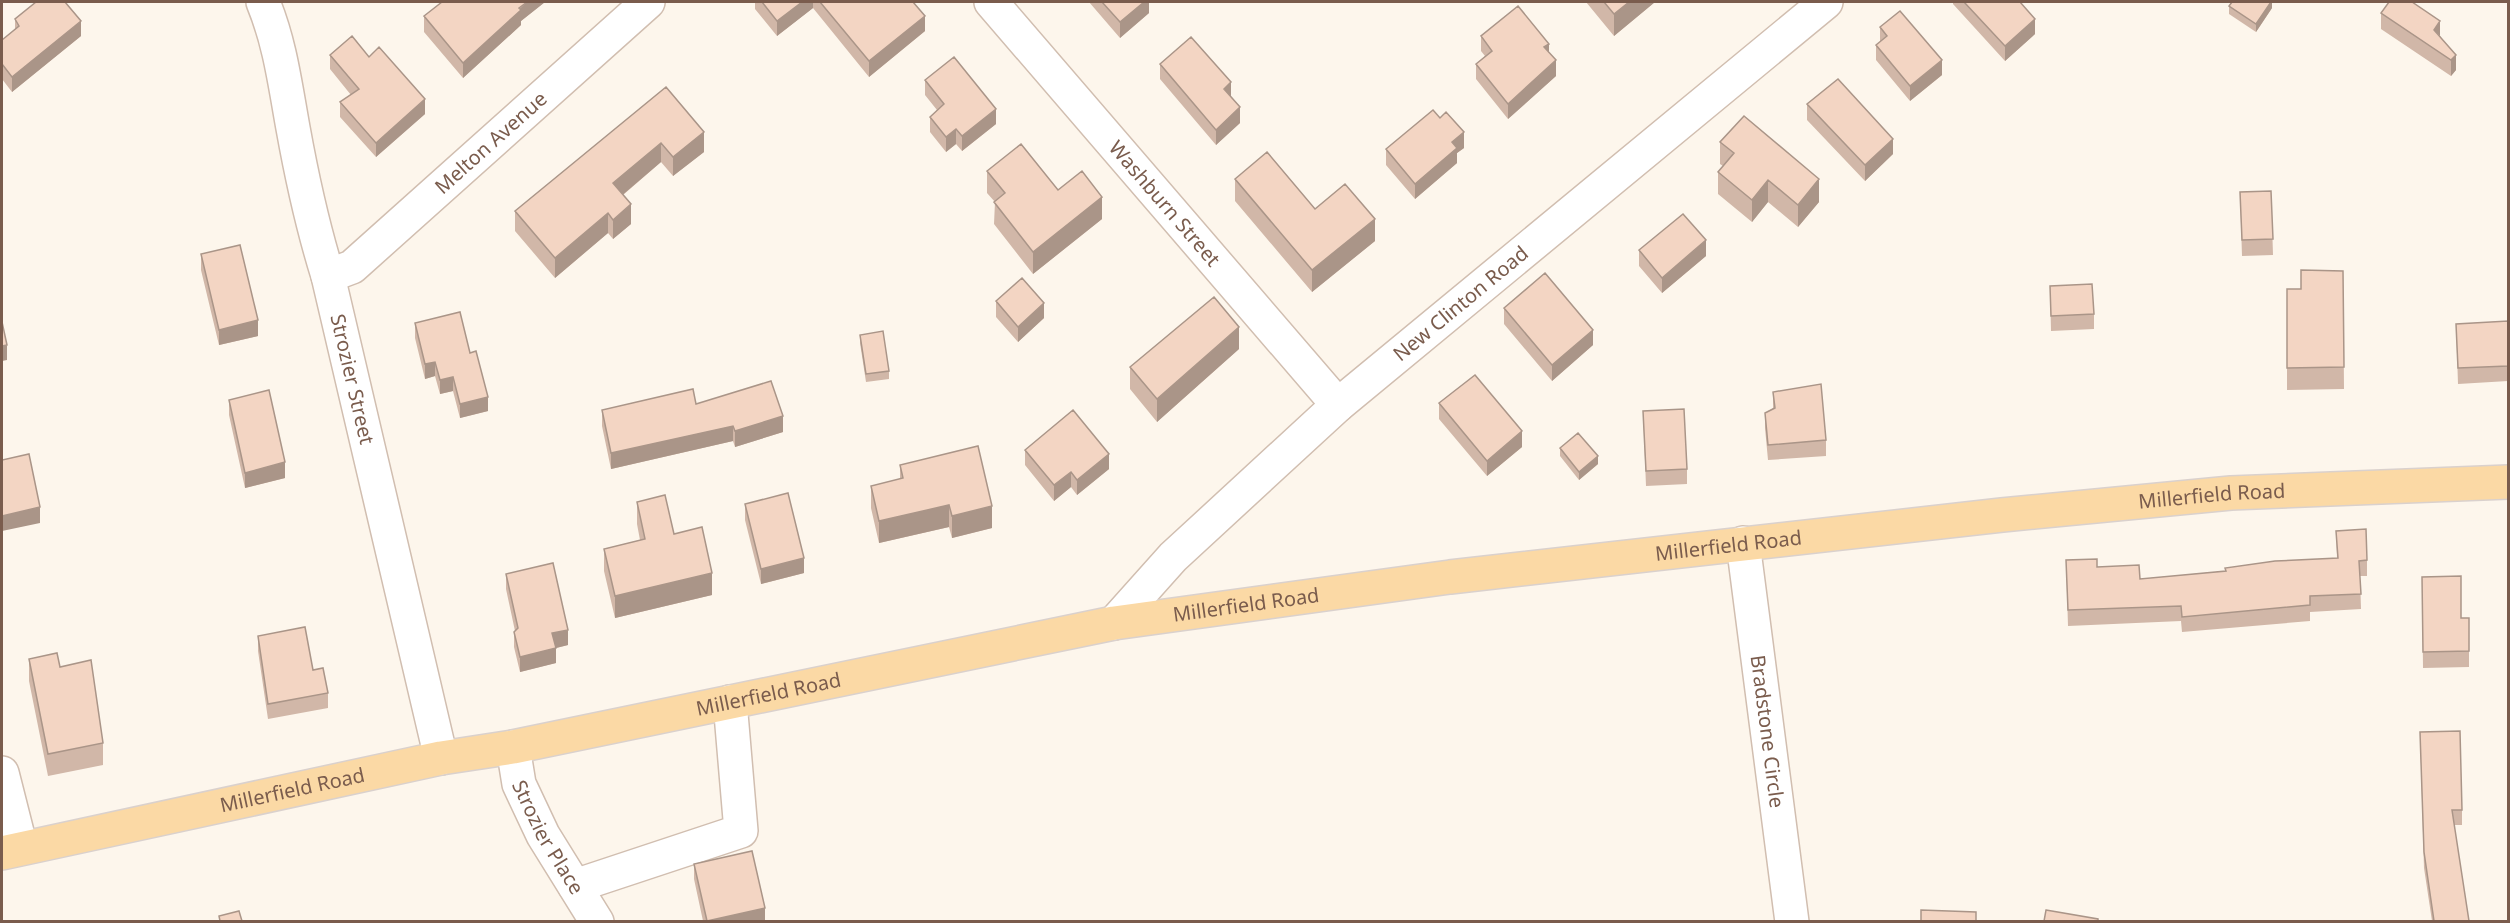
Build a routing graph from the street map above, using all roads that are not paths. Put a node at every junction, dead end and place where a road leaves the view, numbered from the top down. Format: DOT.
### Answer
graph roads {
  1 [pos="263,2"];
  2 [pos="648,2"];
  3 [pos="991,2"];
  4 [pos="1826,2"];
  5 [pos="328,276"];
  6 [pos="1338,405"];
  7 [pos="2508,482"];
  8 [pos="1743,543"];
  9 [pos="1114,623"];
  10 [pos="730,702"];
  11 [pos="513,747"];
  12 [pos="441,758"];
  13 [pos="2,773"];
  14 [pos="11,851"];
  15 [pos="575,886"];
  16 [pos="597,921"];
  17 [pos="1792,921"];
  1 -- 5 [label="street, Strozier Street"];
  2 -- 5 [label="street, Melton Avenue"];
  3 -- 6 [label="street, Washburn Street"];
  4 -- 6 [label="street, New Clinton Road"];
  5 -- 12 [label="street, Strozier Street"];
  6 -- 9 [label="street, New Clinton Road"];
  7 -- 8 [label="main road, Millerfield Road"];
  8 -- 9 [label="main road, Millerfield Road"];
  8 -- 17 [label="street, Bradstone Circle"];
  9 -- 10 [label="main road, Millerfield Road"];
  10 -- 11 [label="main road, Millerfield Road"];
  10 -- 15 [label="street"];
  11 -- 12 [label="main road, Millerfield Road"];
  11 -- 15 [label="street, Strozier Place"];
  12 -- 14 [label="main road, Millerfield Road"];
  13 -- 14 [label="street"];
  15 -- 16 [label="street, Strozier Place"];
}
